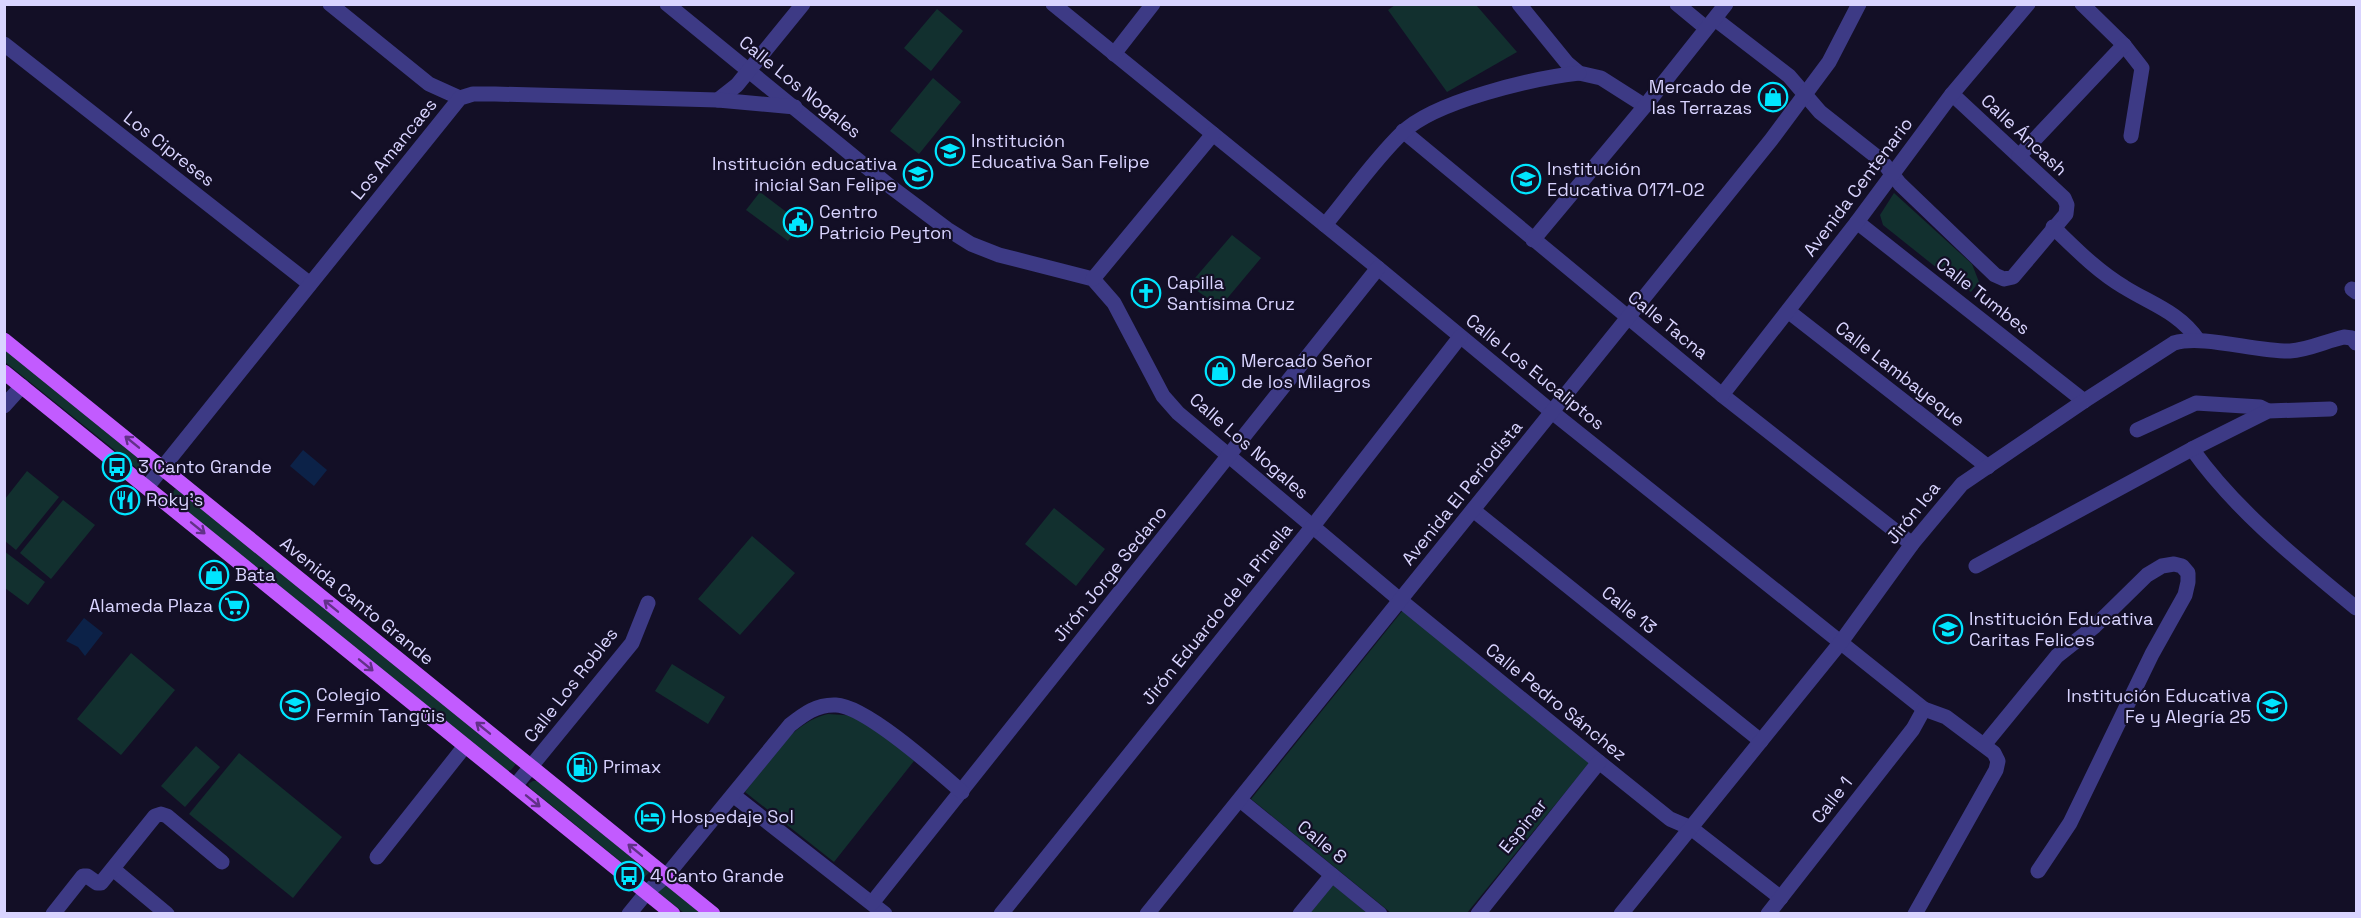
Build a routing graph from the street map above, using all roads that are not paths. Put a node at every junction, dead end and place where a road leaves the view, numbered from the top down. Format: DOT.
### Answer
graph roads {
  1 [pos="330,4"];
  2 [pos="667,4"];
  3 [pos="803,4"];
  4 [pos="1053,4"];
  5 [pos="1153,4"];
  6 [pos="1519,4"];
  7 [pos="1677,4"];
  8 [pos="1725,4"];
  9 [pos="1859,4"];
  10 [pos="2028,4"];
  11 [pos="2082,4"];
  12 [pos="1711,24"];
  13 [pos="4,44"];
  14 [pos="2124,45"];
  15 [pos="1114,54"];
  16 [pos="749,71"];
  17 [pos="1580,73"];
  18 [pos="1952,94"];
  19 [pos="1806,95"];
  20 [pos="460,98"];
  21 [pos="718,100"];
  22 [pos="1645,106"];
  23 [pos="795,107"];
  24 [pos="1403,131"];
  25 [pos="1214,134"];
  26 [pos="2131,136"];
  27 [pos="2019,156"];
  28 [pos="1893,174"];
  29 [pos="1857,222"];
  30 [pos="1325,225"];
  31 [pos="2053,227"];
  32 [pos="1533,240"];
  33 [pos="1378,268"];
  34 [pos="1093,279"];
  35 [pos="310,284"];
  36 [pos="1788,311"];
  37 [pos="1628,318"];
  38 [pos="1460,337"];
  39 [pos="4,340"];
  40 [pos="2198,340"];
  41 [pos="2356,343"];
  42 [pos="4,372"];
  43 [pos="22,386"];
  44 [pos="1722,395"];
  45 [pos="2084,400"];
  46 [pos="4,406"];
  47 [pos="2330,409"];
  48 [pos="2268,411"];
  49 [pos="1552,412"];
  50 [pos="2137,430"];
  51 [pos="2192,449"];
  52 [pos="1230,456"];
  53 [pos="162,466"];
  54 [pos="1988,468"];
  55 [pos="147,486"];
  56 [pos="1473,510"];
  57 [pos="1313,526"];
  58 [pos="1912,544"];
  59 [pos="1976,566"];
  60 [pos="1400,600"];
  61 [pos="648,603"];
  62 [pos="2356,608"];
  63 [pos="1841,642"];
  64 [pos="1924,709"];
  65 [pos="1761,741"];
  66 [pos="1984,745"];
  67 [pos="465,746"];
  68 [pos="1599,762"];
  69 [pos="531,768"];
  70 [pos="515,786"];
  71 [pos="962,792"];
  72 [pos="733,795"];
  73 [pos="1240,801"];
  74 [pos="1691,828"];
  75 [pos="377,857"];
  76 [pos="222,862"];
  77 [pos="113,869"];
  78 [pos="2038,871"];
  79 [pos="1332,875"];
  80 [pos="666,876"];
  81 [pos="647,892"];
  82 [pos="1781,898"];
  83 [pos="872,903"];
  84 [pos="53,914"];
  85 [pos="167,914"];
  86 [pos="629,914"];
  87 [pos="673,914"];
  88 [pos="713,914"];
  89 [pos="885,914"];
  90 [pos="1001,914"];
  91 [pos="1147,914"];
  92 [pos="1300,914"];
  93 [pos="1380,914"];
  94 [pos="1478,914"];
  95 [pos="1621,914"];
  96 [pos="1768,914"];
  97 [pos="1915,914"];
  1 -- 20 [label="street"];
  2 -- 16 [label="street, Calle Los Nogales"];
  3 -- 16 [label="street"];
  4 -- 15 [label="street, Calle Los Eucaliptos"];
  5 -- 15 [label="street"];
  6 -- 17 [label="street"];
  7 -- 12 [label="street"];
  8 -- 12 [label="street"];
  9 -- 19 [label="street, Avenida El Periodista"];
  10 -- 18 [label="street, Avenida Centenario"];
  11 -- 14 [label="street"];
  12 -- 19 [label="street"];
  12 -- 22 [label="street"];
  13 -- 35 [label="street, Los Cipreses"];
  14 -- 26 [label="street"];
  14 -- 27 [label="street"];
  15 -- 25 [label="street, Calle Los Eucaliptos"];
  16 -- 21 [label="street"];
  16 -- 23 [label="street, Calle Los Nogales"];
  17 -- 22 [label="street"];
  17 -- 24 [label="street"];
  18 -- 27 [label="street, Calle Áncash"];
  18 -- 28 [label="street, Avenida Centenario"];
  19 -- 28 [label="street"];
  19 -- 37 [label="street, Avenida El Periodista"];
  20 -- 21 [label="street, Los Amancaes"];
  20 -- 35 [label="street, Los Amancaes"];
  21 -- 23 [label="street, Los Amancaes"];
  22 -- 32 [label="street"];
  23 -- 34 [label="street, Calle Los Nogales"];
  24 -- 30 [label="street"];
  24 -- 32 [label="street, Calle Tacna"];
  25 -- 30 [label="street, Calle Los Eucaliptos"];
  25 -- 34 [label="street"];
  27 -- 31 [label="street, Calle Áncash"];
  28 -- 29 [label="street, Avenida Centenario"];
  28 -- 31 [label="street"];
  29 -- 36 [label="street, Avenida Centenario"];
  29 -- 45 [label="street, Calle Tumbes"];
  30 -- 33 [label="street, Calle Los Eucaliptos"];
  31 -- 40 [label="street"];
  32 -- 37 [label="street, Calle Tacna"];
  33 -- 38 [label="street, Calle Los Eucaliptos"];
  33 -- 52 [label="street, Jirón Jorge Sedano"];
  34 -- 52 [label="street, Calle Los Nogales"];
  35 -- 53 [label="street, Los Amancaes"];
  36 -- 44 [label="street, Avenida Centenario"];
  36 -- 54 [label="street, Calle Lambayeque"];
  37 -- 44 [label="street, Calle Tacna"];
  37 -- 49 [label="street, Avenida El Periodista"];
  38 -- 49 [label="street, Calle Los Eucaliptos"];
  38 -- 57 [label="street, Jirón Eduardo de la Pinella"];
  53 -- 39 [label="main road, Avenida Canto Grande, one-way"];
  40 -- 41 [label="street, Jirón Ica"];
  40 -- 45 [label="street, Jirón Ica"];
  42 -- 43 [label="main road"];
  43 -- 46 [label="street"];
  43 -- 55 [label="main road"];
  44 -- 58 [label="street, Calle Tacna"];
  45 -- 54 [label="street, Jirón Ica"];
  47 -- 48 [label="street"];
  48 -- 50 [label="street"];
  48 -- 51 [label="street"];
  49 -- 56 [label="street, Avenida El Periodista"];
  49 -- 63 [label="street, Calle Los Eucaliptos"];
  51 -- 59 [label="street"];
  51 -- 62 [label="street"];
  52 -- 57 [label="street, Calle Los Nogales"];
  52 -- 71 [label="street, Jirón Jorge Sedano"];
  53 -- 55 [label="street, Los Amancaes"];
  69 -- 53 [label="main road, Avenida Canto Grande, one-way"];
  54 -- 58 [label="street, Jirón Ica"];
  55 -- 67 [label="main road, one-way"];
  56 -- 60 [label="street, Avenida El Periodista"];
  56 -- 65 [label="street, Calle 13"];
  57 -- 60 [label="street, Calle Pedro Sánchez"];
  57 -- 90 [label="street, Jirón Eduardo de la Pinella"];
  58 -- 63 [label="street, Jirón Ica"];
  60 -- 68 [label="street, Calle Pedro Sánchez"];
  60 -- 73 [label="street, Avenida El Periodista"];
  61 -- 69 [label="street, Calle Los Robles"];
  63 -- 64 [label="street, Calle Los Eucaliptos"];
  63 -- 65 [label="street, Jirón Ica"];
  64 -- 66 [label="street, Calle Los Eucaliptos"];
  64 -- 82 [label="street, Calle 1"];
  65 -- 74 [label="street, Jirón Ica"];
  66 -- 78 [label="street"];
  66 -- 97 [label="street, Calle Los Eucaliptos"];
  67 -- 70 [label="main road"];
  67 -- 75 [label="street"];
  68 -- 74 [label="street, Calle Pedro Sánchez"];
  68 -- 94 [label="street, Espinar"];
  69 -- 70 [label="street, Calle Los Robles"];
  80 -- 69 [label="main road, Avenida Canto Grande, one-way"];
  70 -- 81 [label="main road, one-way"];
  71 -- 72 [label="street"];
  71 -- 83 [label="street, Jirón Jorge Sedano"];
  72 -- 80 [label="street"];
  72 -- 83 [label="street"];
  73 -- 79 [label="street, Calle 8"];
  73 -- 91 [label="street, Avenida El Periodista"];
  74 -- 82 [label="street, Calle Pedro Sánchez"];
  74 -- 95 [label="street, Jirón Ica"];
  76 -- 77 [label="street"];
  77 -- 84 [label="street"];
  77 -- 85 [label="street"];
  79 -- 92 [label="street"];
  79 -- 93 [label="street, Calle 8"];
  80 -- 81 [label="street"];
  80 -- 88 [label="main road, Avenida Canto Grande"];
  81 -- 86 [label="street"];
  81 -- 87 [label="main road"];
  82 -- 96 [label="street, Calle 1"];
  83 -- 89 [label="street"];
}
